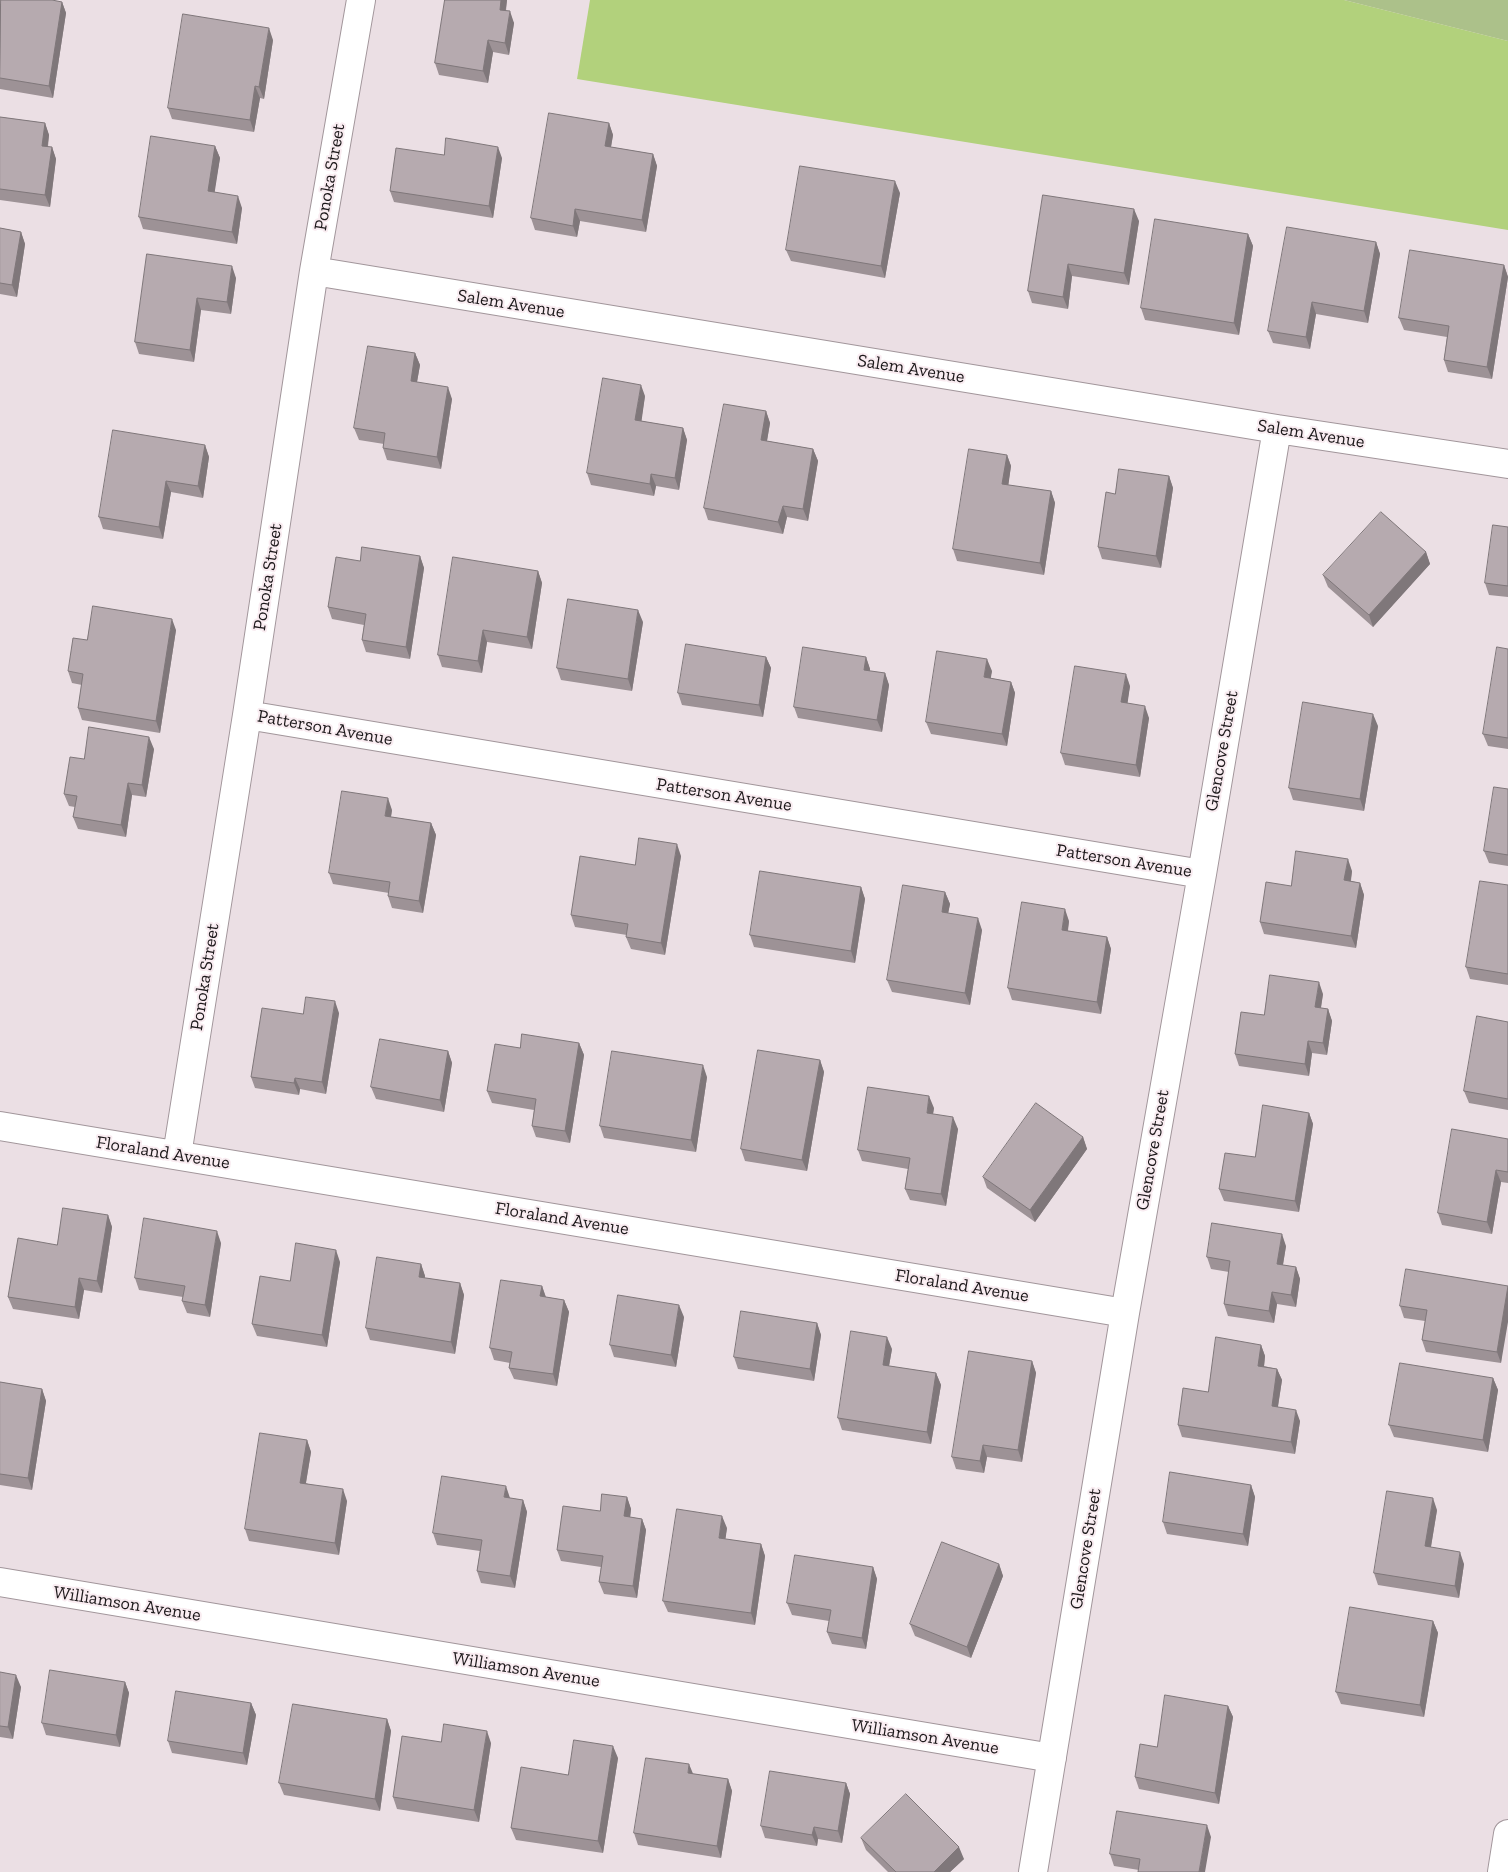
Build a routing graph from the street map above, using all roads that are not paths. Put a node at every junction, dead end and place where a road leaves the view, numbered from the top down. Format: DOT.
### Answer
graph roads {
  1 [pos="361,0"];
  2 [pos="314,271"];
  3 [pos="1277,429"];
  4 [pos="1508,464"];
  5 [pos="247,715"];
  6 [pos="1202,874"];
  7 [pos="0,1126"];
  8 [pos="177,1155"];
  9 [pos="1124,1313"];
  10 [pos="0,1582"];
  11 [pos="1052,1758"];
  12 [pos="1508,1834"];
  13 [pos="1033,1872"];
  14 [pos="1502,1872"];
  1 -- 2 [label="street, Ponoka Street"];
  2 -- 3 [label="street, Salem Avenue"];
  2 -- 5 [label="street, Ponoka Street"];
  3 -- 4 [label="street, Salem Avenue"];
  3 -- 6 [label="street, Glencove Street"];
  5 -- 6 [label="street, Patterson Avenue"];
  5 -- 8 [label="street, Ponoka Street"];
  6 -- 9 [label="street, Glencove Street"];
  7 -- 8 [label="street, Floraland Avenue"];
  8 -- 9 [label="street, Floraland Avenue"];
  9 -- 11 [label="street, Glencove Street"];
  10 -- 11 [label="street, Williamson Avenue"];
  11 -- 13 [label="street, Glencove Street"];
  12 -- 14 [label="street"];
}
